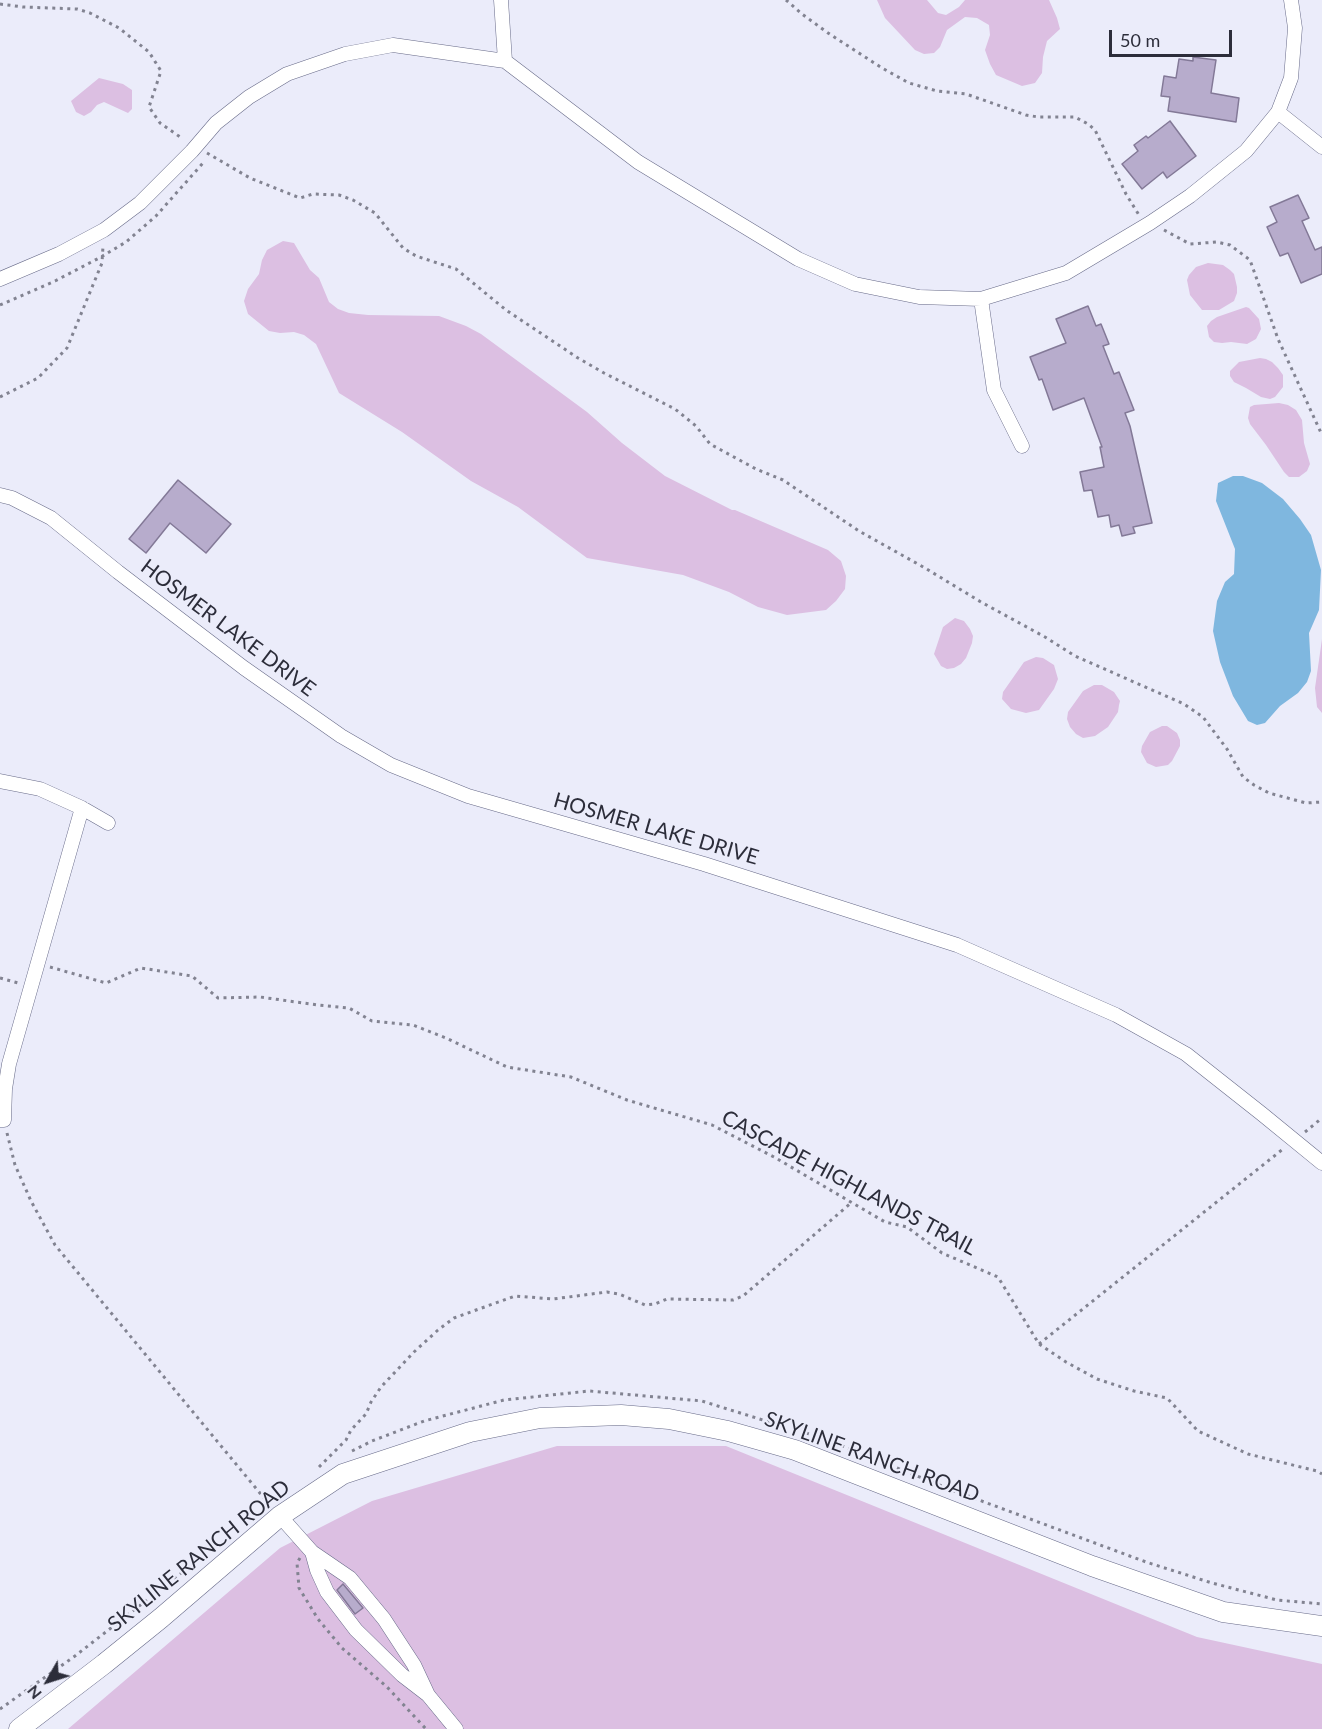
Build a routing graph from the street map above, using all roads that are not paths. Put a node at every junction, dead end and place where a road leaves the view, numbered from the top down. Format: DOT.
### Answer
graph roads {
  1 [pos="501,0"];
  2 [pos="1291,0"];
  3 [pos="505,61"];
  4 [pos="1278,112"];
  5 [pos="1322,147"];
  6 [pos="0,279"];
  7 [pos="981,299"];
  8 [pos="1022,446"];
  9 [pos="0,495"];
  10 [pos="0,781"];
  11 [pos="82,808"];
  12 [pos="108,823"];
  13 [pos="2,1120"];
  14 [pos="1322,1163"];
  15 [pos="280,1516"];
  16 [pos="312,1552"];
  17 [pos="1322,1626"];
  18 [pos="428,1695"];
  19 [pos="19,1729"];
  20 [pos="456,1729"];
  1 -- 3 [label="street"];
  2 -- 4 [label="street"];
  3 -- 6 [label="street"];
  3 -- 7 [label="street"];
  4 -- 5 [label="street"];
  4 -- 7 [label="street"];
  7 -- 8 [label="street"];
  9 -- 14 [label="street, HOSMER LAKE DRIVE"];
  10 -- 11 [label="street"];
  11 -- 12 [label="street"];
  11 -- 13 [label="street"];
  15 -- 16 [label="street"];
  15 -- 17 [label="street, SKYLINE RANCH ROAD"];
  15 -- 19 [label="street, SKYLINE RANCH ROAD"];
  16 -- 18 [label="street"];
  16 -- 18 [label="street"];
  18 -- 20 [label="street"];
}
